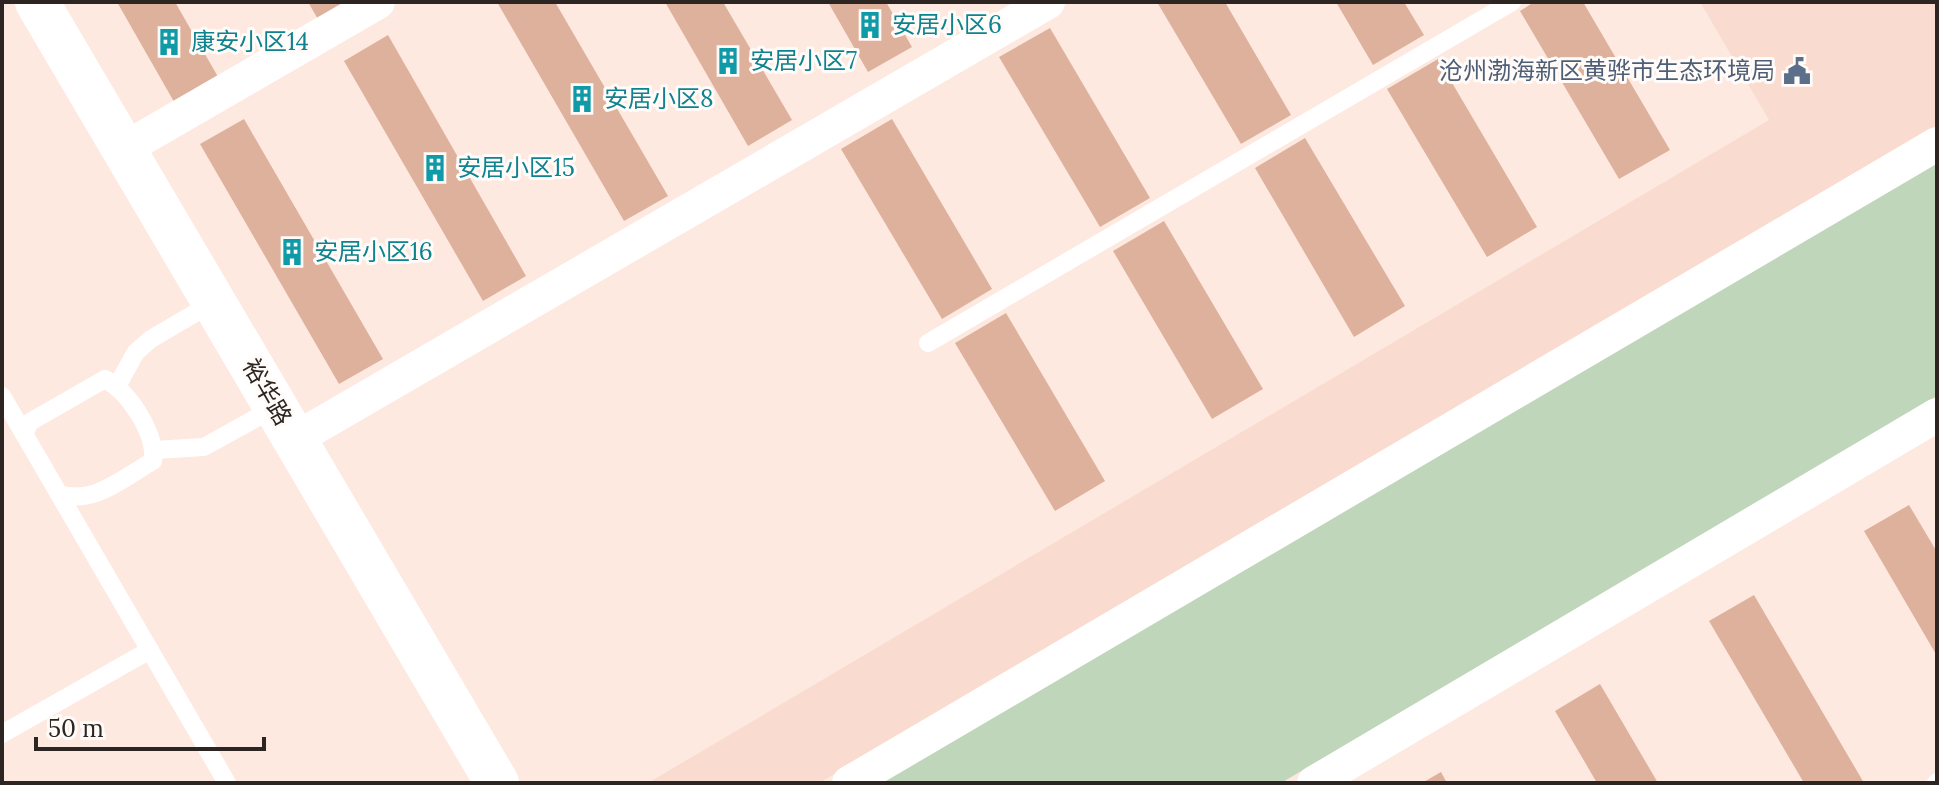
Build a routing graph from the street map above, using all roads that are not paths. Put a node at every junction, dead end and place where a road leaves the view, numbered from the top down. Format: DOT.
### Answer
graph roads {
  1 [pos="37,2"];
  2 [pos="378,2"];
  3 [pos="1048,2"];
  4 [pos="1512,2"];
  5 [pos="1937,144"];
  6 [pos="124,149"];
  7 [pos="214,302"];
  8 [pos="928,343"];
  9 [pos="117,386"];
  10 [pos="2,396"];
  11 [pos="1937,415"];
  12 [pos="285,423"];
  13 [pos="24,434"];
  14 [pos="154,450"];
  15 [pos="59,494"];
  16 [pos="150,650"];
  17 [pos="2,734"];
  18 [pos="227,783"];
  19 [pos="497,783"];
  20 [pos="849,783"];
  21 [pos="1314,783"];
  1 -- 6 [label="street, 裕华路"];
  2 -- 6 [label="street"];
  3 -- 12 [label="street"];
  4 -- 8 [label="lane"];
  5 -- 20 [label="street"];
  6 -- 7 [label="street, 裕华路"];
  7 -- 9 [label="lane"];
  7 -- 12 [label="street, 裕华路"];
  9 -- 13 [label="lane"];
  9 -- 14 [label="lane"];
  10 -- 13 [label="lane"];
  11 -- 21 [label="street"];
  12 -- 14 [label="lane"];
  12 -- 19 [label="street, 裕华路"];
  13 -- 15 [label="lane"];
  14 -- 15 [label="lane"];
  15 -- 16 [label="lane"];
  16 -- 17 [label="lane"];
  16 -- 18 [label="lane"];
}
